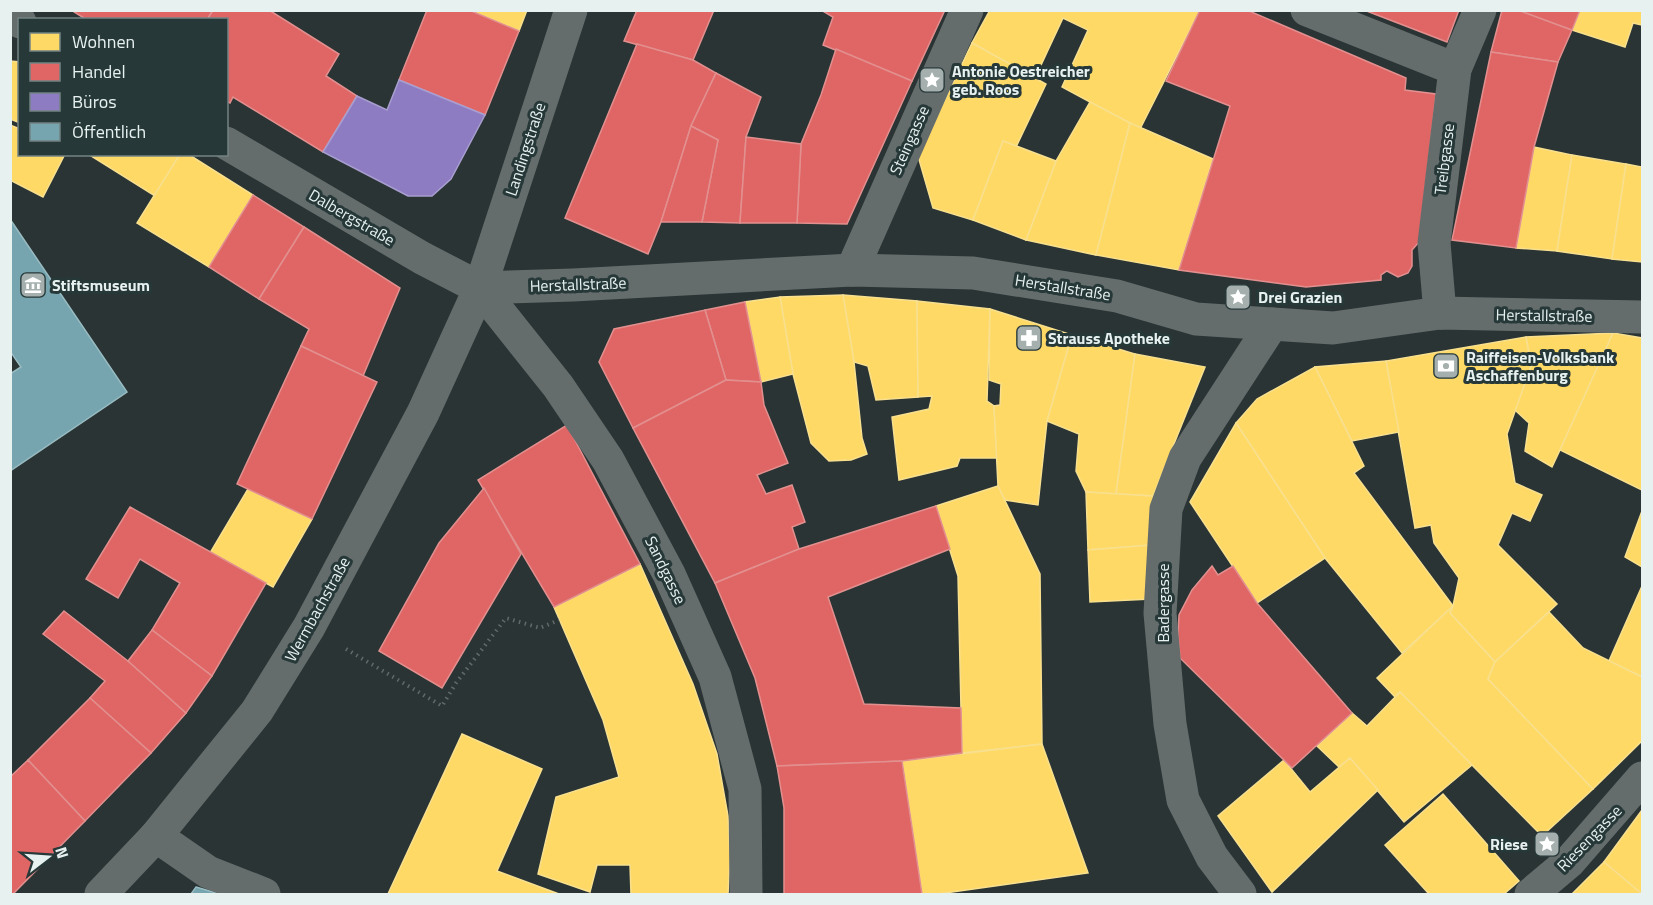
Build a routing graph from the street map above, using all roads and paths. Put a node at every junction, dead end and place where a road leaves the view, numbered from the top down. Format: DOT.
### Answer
graph roads {
  1 [pos="571,10"];
  2 [pos="967,10"];
  3 [pos="1307,10"];
  4 [pos="1480,10"];
  5 [pos="1455,69"];
  6 [pos="228,144"];
  7 [pos="852,270"];
  8 [pos="480,288"];
  9 [pos="1440,313"];
  10 [pos="1642,317"];
  11 [pos="1272,324"];
  12 [pos="559,620"];
  13 [pos="309,627"];
  14 [pos="1642,778"];
  15 [pos="156,836"];
  16 [pos="101,894"];
  17 [pos="264,894"];
  18 [pos="747,894"];
  19 [pos="1240,894"];
  20 [pos="1531,894"];
  1 -- 8 [label="street, Landingstraße"];
  2 -- 7 [label="street, Steingasse"];
  3 -- 5 [label="street"];
  4 -- 5 [label="street, Treibgasse"];
  5 -- 9 [label="street, Treibgasse"];
  6 -- 8 [label="street, Dalbergstraße"];
  7 -- 8 [label="street, Herstallstraße"];
  7 -- 11 [label="street, Herstallstraße"];
  8 -- 13 [label="street, Wermbachstraße"];
  8 -- 18 [label="street, Sandgasse"];
  9 -- 10 [label="street, Herstallstraße"];
  9 -- 11 [label="street, Herstallstraße"];
  11 -- 19 [label="street, Badergasse"];
  12 -- 13 [label="path"];
  13 -- 15 [label="street, Wermbachstraße"];
  14 -- 20 [label="street, Riesengasse"];
  15 -- 16 [label="street, Wermbachstraße"];
  15 -- 17 [label="street"];
}
